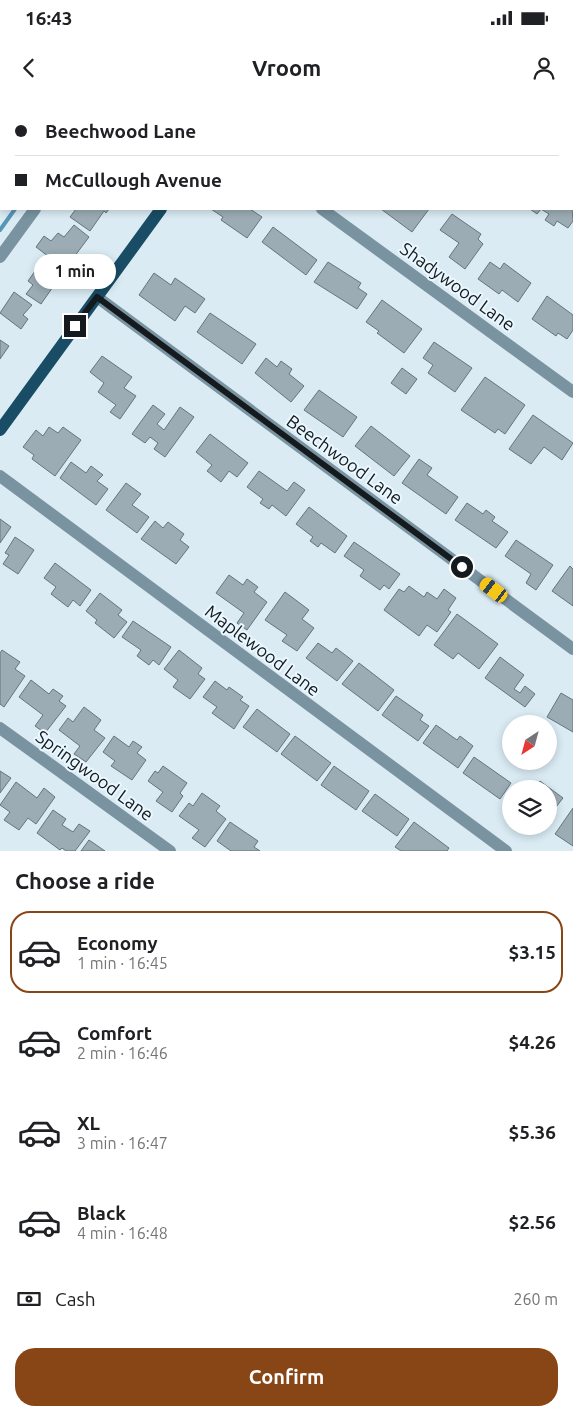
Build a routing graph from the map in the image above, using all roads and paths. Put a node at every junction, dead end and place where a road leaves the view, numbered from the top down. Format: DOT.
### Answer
graph roads {
  1 [pos="34,210"];
  2 [pos="159,210"];
  3 [pos="323,210"];
  4 [pos="0,257"];
  5 [pos="97,297"];
  6 [pos="573,392"];
  7 [pos="0,430"];
  8 [pos="0,476"];
  9 [pos="573,649"];
  10 [pos="0,728"];
  11 [pos="170,851"];
  12 [pos="506,851"];
  1 -- 4 [label="street"];
  2 -- 5 [label="main road"];
  3 -- 6 [label="street, Shadywood Lane"];
  5 -- 7 [label="main road"];
  5 -- 9 [label="street, Beechwood Lane"];
  8 -- 12 [label="street, Maplewood Lane"];
  10 -- 11 [label="street, Springwood Lane"];
}
